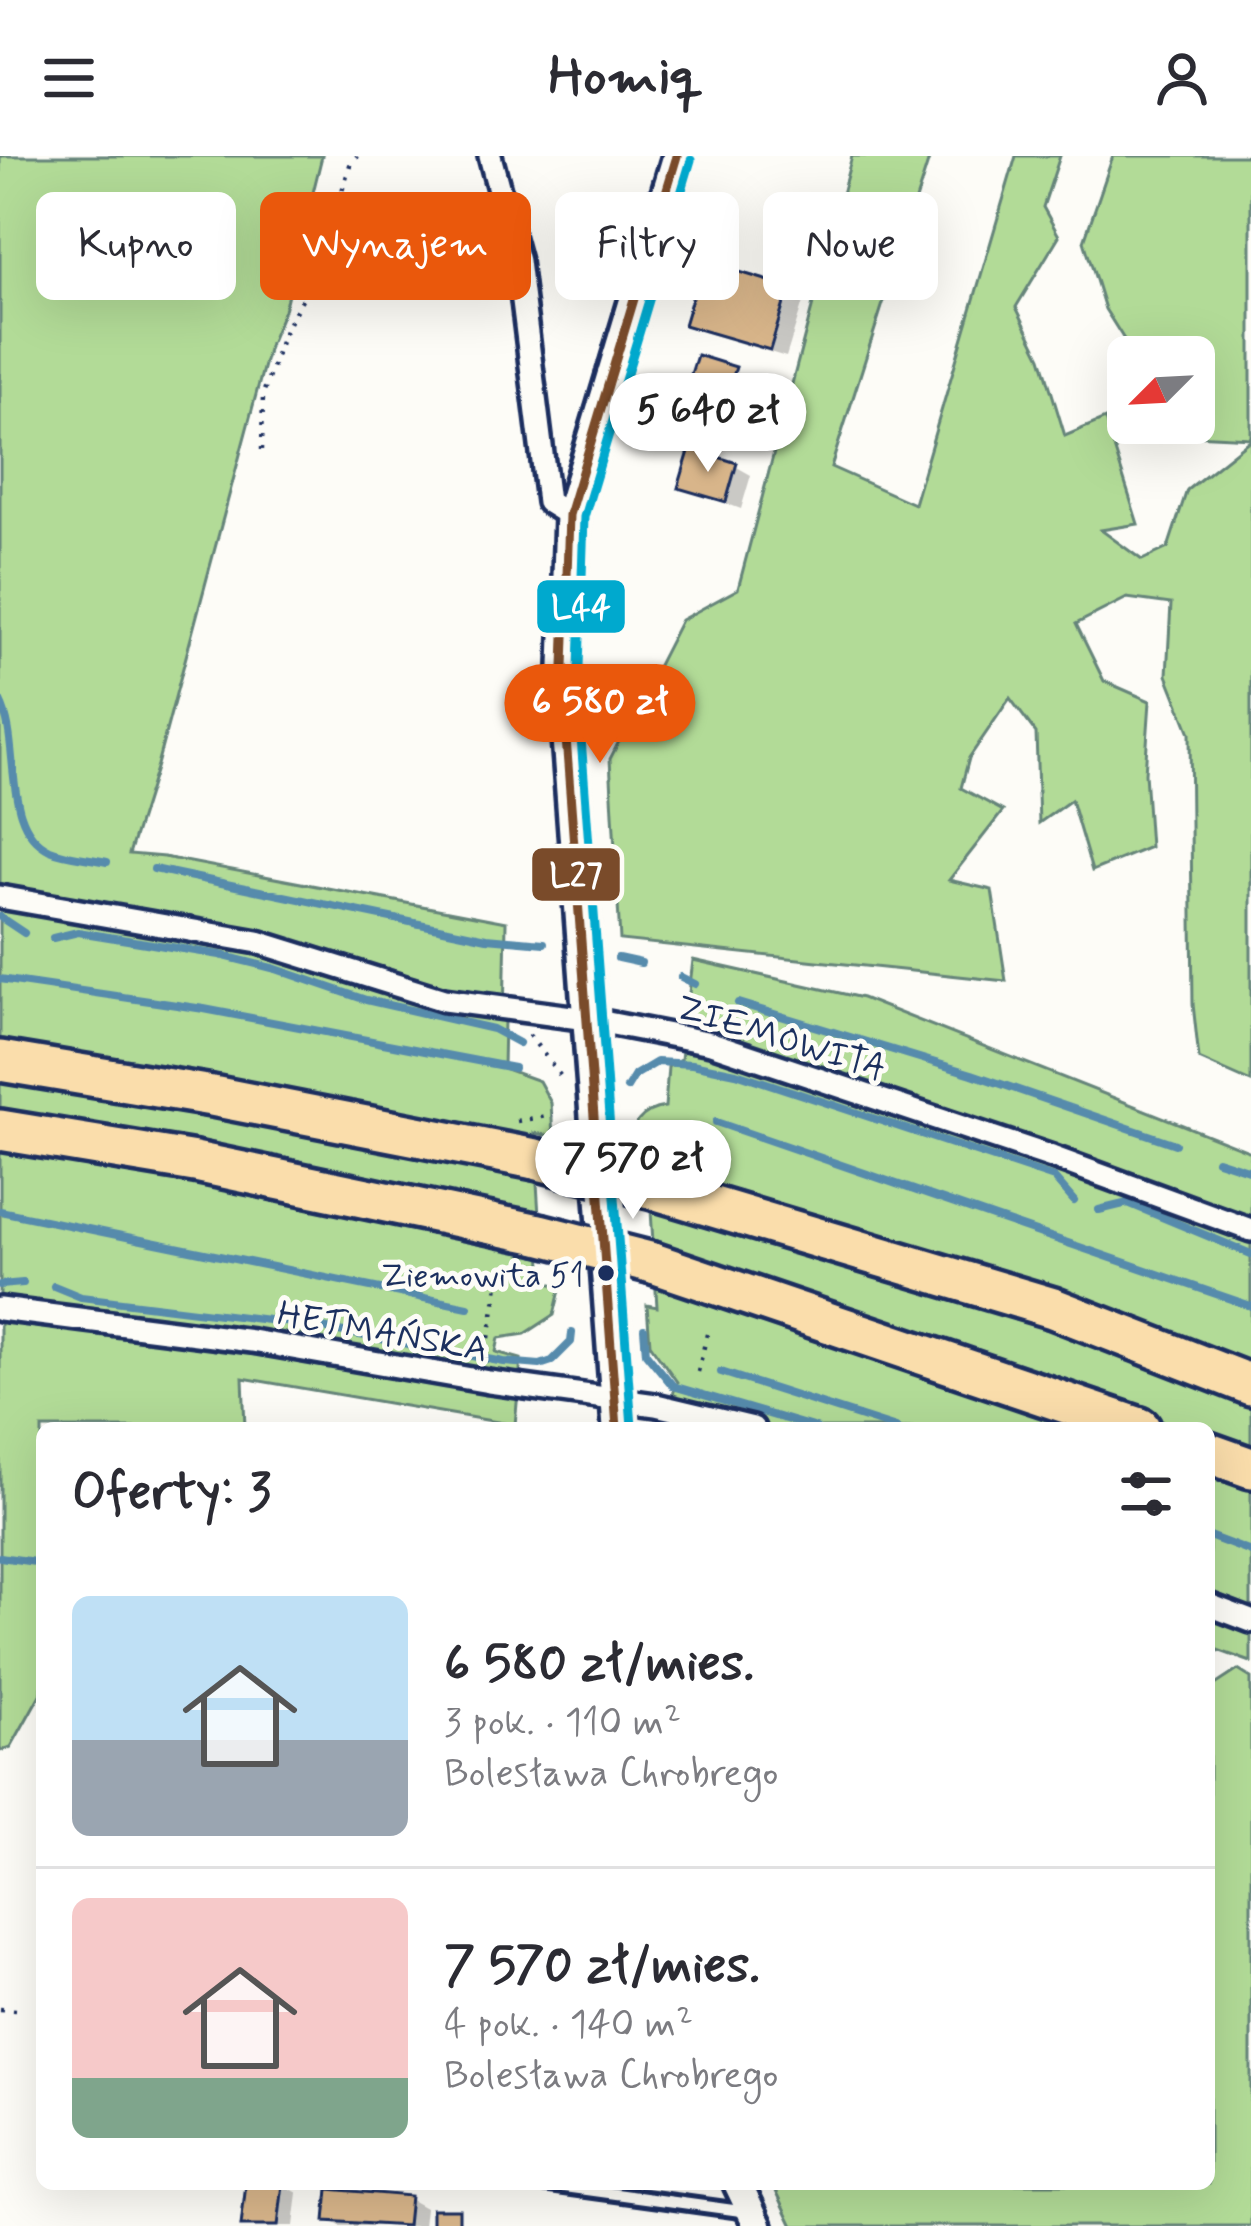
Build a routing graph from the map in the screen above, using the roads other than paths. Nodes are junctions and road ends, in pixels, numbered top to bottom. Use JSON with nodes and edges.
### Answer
{"nodes":[{"id":1,"x":490,"y":156,"type":"edge"},
{"id":2,"x":677,"y":156,"type":"edge"},
{"id":3,"x":569,"y":514,"type":"junction"},
{"id":4,"x":0,"y":898,"type":"edge"},
{"id":5,"x":587,"y":1019,"type":"junction"},
{"id":6,"x":0,"y":1060,"type":"edge"},
{"id":7,"x":0,"y":1130,"type":"edge"},
{"id":8,"x":1251,"y":1230,"type":"edge"},
{"id":9,"x":0,"y":1310,"type":"edge"},
{"id":10,"x":1251,"y":1385,"type":"edge"},
{"id":11,"x":615,"y":1399,"type":"junction"},
{"id":12,"x":617,"y":1422,"type":"edge"},
{"id":13,"x":730,"y":1422,"type":"edge"},
{"id":14,"x":1122,"y":1422,"type":"edge"},
{"id":15,"x":1215,"y":1455,"type":"edge"},
{"id":16,"x":1251,"y":1468,"type":"edge"},
{"id":17,"x":1215,"y":1607,"type":"edge"},
{"id":18,"x":1251,"y":1621,"type":"edge"},
{"id":19,"x":579,"y":2190,"type":"edge"},
{"id":20,"x":741,"y":2190,"type":"edge"},
{"id":21,"x":754,"y":2219,"type":"edge"}],
"edges":[{"from":1,"to":3,"type":"street"},
{"from":2,"to":3,"type":"street"},
{"from":3,"to":5,"type":"street"},
{"from":4,"to":5,"type":"street","name":"ZIEMOWITA"},
{"from":5,"to":8,"type":"street","name":"ZIEMOWITA"},
{"from":5,"to":11,"type":"street"},
{"from":6,"to":10,"type":"highway","bridge":true},
{"from":7,"to":14,"type":"highway","bridge":true},
{"from":9,"to":11,"type":"street","name":"HETMAŃSKA"},
{"from":11,"to":12,"type":"street"},
{"from":11,"to":13,"type":"street","name":"HETMAŃSKA"},
{"from":15,"to":16,"type":"highway"},
{"from":17,"to":18,"type":"street"},
{"from":19,"to":21,"type":"lane"},
{"from":20,"to":21,"type":"street"}]}
